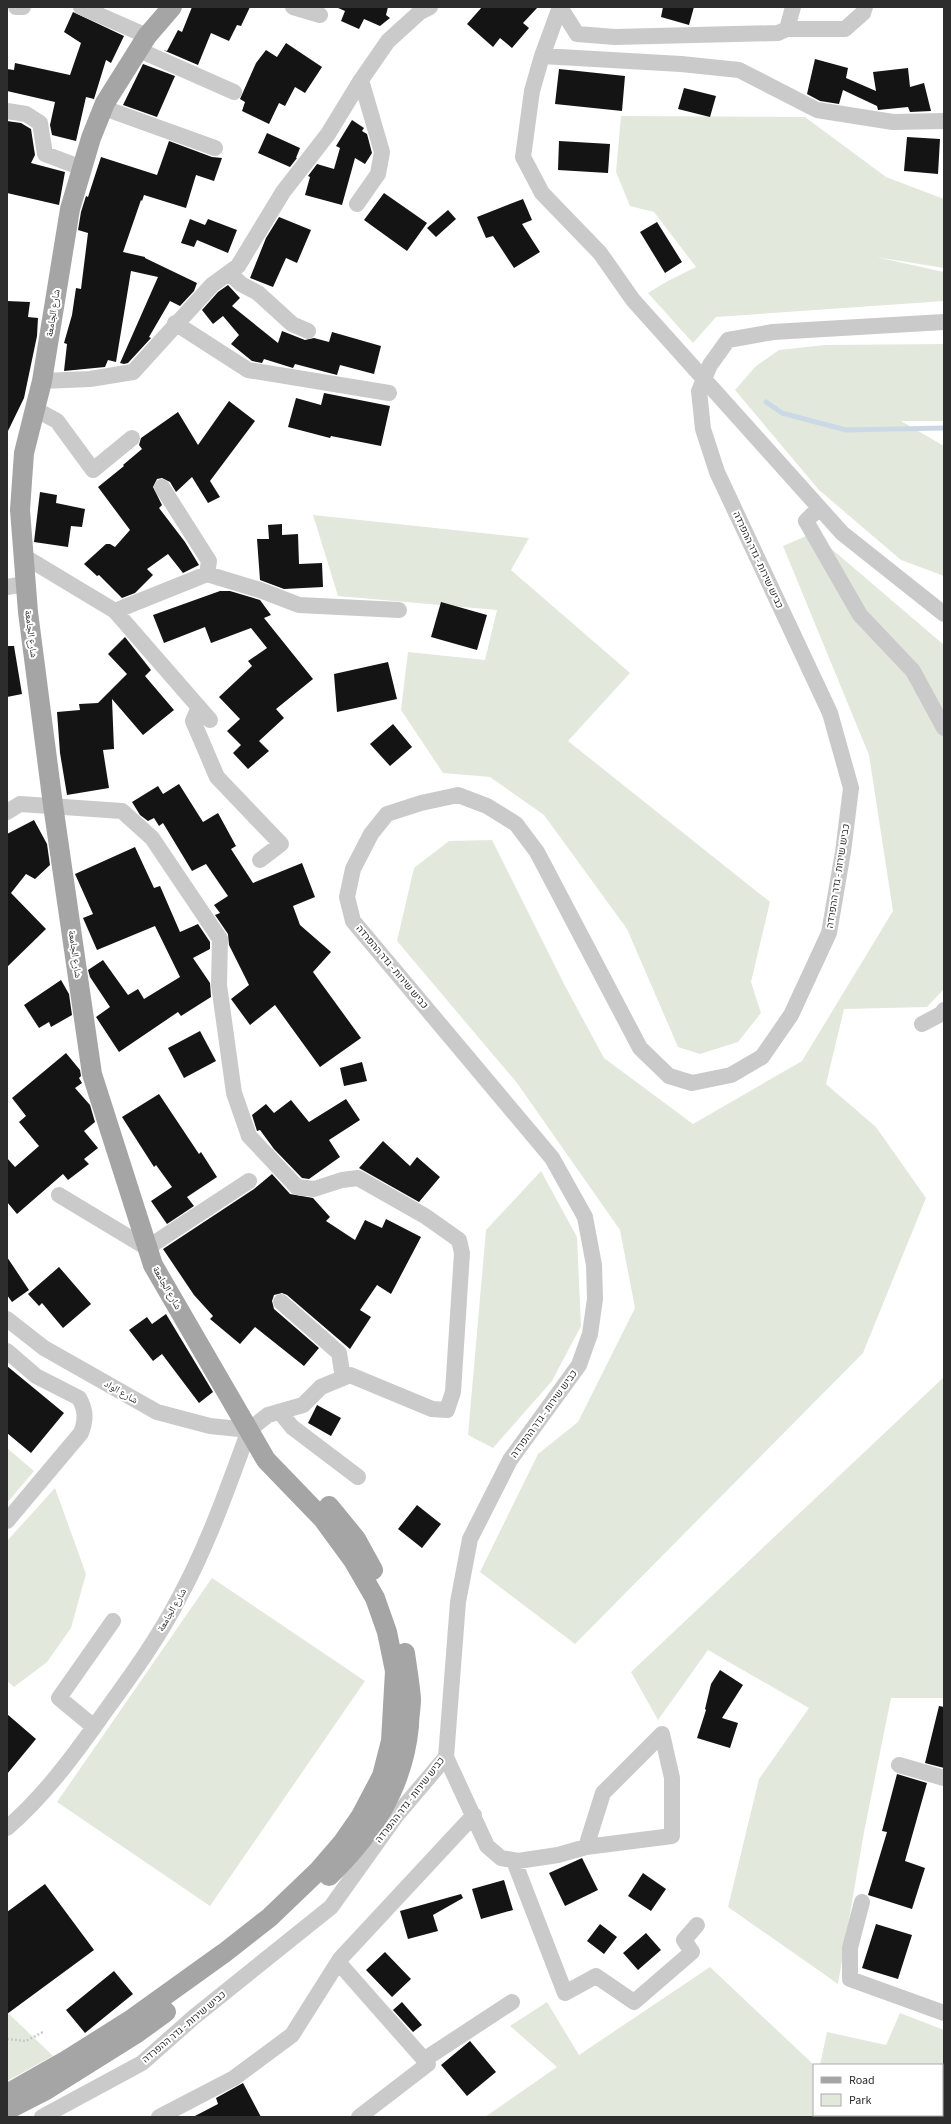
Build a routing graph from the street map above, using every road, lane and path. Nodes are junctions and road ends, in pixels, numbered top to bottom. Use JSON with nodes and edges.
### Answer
{"nodes":[{"id":1,"x":23,"y":7,"type":"edge"},
{"id":2,"x":81,"y":7,"type":"edge"},
{"id":3,"x":172,"y":7,"type":"edge"},
{"id":4,"x":293,"y":7,"type":"edge"},
{"id":5,"x":430,"y":7,"type":"edge"},
{"id":6,"x":560,"y":7,"type":"edge"},
{"id":7,"x":793,"y":7,"type":"edge"},
{"id":8,"x":865,"y":7,"type":"edge"},
{"id":9,"x":16,"y":8,"type":"edge"},
{"id":10,"x":320,"y":15,"type":"dead end"},
{"id":11,"x":786,"y":29,"type":"junction"},
{"id":12,"x":143,"y":43,"type":"junction"},
{"id":13,"x":542,"y":56,"type":"junction"},
{"id":14,"x":361,"y":80,"type":"junction"},
{"id":15,"x":234,"y":92,"type":"dead end"},
{"id":16,"x":104,"y":108,"type":"junction"},
{"id":17,"x":7,"y":111,"type":"edge"},
{"id":18,"x":944,"y":121,"type":"edge"},
{"id":19,"x":215,"y":148,"type":"dead end"},
{"id":20,"x":82,"y":168,"type":"junction"},
{"id":21,"x":357,"y":204,"type":"dead end"},
{"id":22,"x":229,"y":273,"type":"junction"},
{"id":23,"x":944,"y":322,"type":"edge"},
{"id":24,"x":175,"y":324,"type":"junction"},
{"id":25,"x":308,"y":331,"type":"dead end"},
{"id":26,"x":704,"y":380,"type":"junction"},
{"id":27,"x":42,"y":381,"type":"junction"},
{"id":28,"x":389,"y":393,"type":"dead end"},
{"id":29,"x":35,"y":409,"type":"junction"},
{"id":30,"x":132,"y":438,"type":"dead end"},
{"id":31,"x":162,"y":487,"type":"dead end"},
{"id":32,"x":819,"y":508,"type":"junction"},
{"id":33,"x":22,"y":555,"type":"junction"},
{"id":34,"x":207,"y":574,"type":"junction"},
{"id":35,"x":16,"y":585,"type":"edge"},
{"id":36,"x":399,"y":610,"type":"dead end"},
{"id":37,"x":115,"y":611,"type":"junction"},
{"id":38,"x":944,"y":614,"type":"edge"},
{"id":39,"x":199,"y":707,"type":"junction"},
{"id":40,"x":210,"y":720,"type":"dead end"},
{"id":41,"x":944,"y":728,"type":"edge"},
{"id":42,"x":53,"y":805,"type":"junction"},
{"id":43,"x":7,"y":812,"type":"edge"},
{"id":44,"x":260,"y":860,"type":"dead end"},
{"id":45,"x":944,"y":1010,"type":"edge"},
{"id":46,"x":922,"y":1024,"type":"dead end"},
{"id":47,"x":249,"y":1181,"type":"dead end"},
{"id":48,"x":59,"y":1195,"type":"dead end"},
{"id":49,"x":147,"y":1248,"type":"junction"},
{"id":50,"x":281,"y":1302,"type":"dead end"},
{"id":51,"x":7,"y":1319,"type":"edge"},
{"id":52,"x":7,"y":1351,"type":"edge"},
{"id":53,"x":342,"y":1378,"type":"junction"},
{"id":54,"x":280,"y":1412,"type":"junction"},
{"id":55,"x":249,"y":1430,"type":"junction"},
{"id":56,"x":358,"y":1478,"type":"dead end"},
{"id":57,"x":7,"y":1521,"type":"edge"},
{"id":58,"x":113,"y":1621,"type":"dead end"},
{"id":59,"x":94,"y":1727,"type":"junction"},
{"id":60,"x":446,"y":1757,"type":"junction"},
{"id":61,"x":899,"y":1765,"type":"dead end"},
{"id":62,"x":944,"y":1778,"type":"edge"},
{"id":63,"x":474,"y":1815,"type":"junction"},
{"id":64,"x":7,"y":1828,"type":"edge"},
{"id":65,"x":586,"y":1847,"type":"junction"},
{"id":66,"x":514,"y":1860,"type":"junction"},
{"id":67,"x":862,"y":1902,"type":"dead end"},
{"id":68,"x":697,"y":1925,"type":"dead end"},
{"id":69,"x":338,"y":1962,"type":"junction"},
{"id":70,"x":512,"y":2002,"type":"dead end"},
{"id":71,"x":944,"y":2013,"type":"edge"},
{"id":72,"x":43,"y":2032,"type":"dead end"},
{"id":73,"x":7,"y":2039,"type":"edge"},
{"id":74,"x":425,"y":2060,"type":"junction"},
{"id":75,"x":7,"y":2094,"type":"edge"},
{"id":76,"x":7,"y":2110,"type":"edge"},
{"id":77,"x":42,"y":2117,"type":"edge"},
{"id":78,"x":159,"y":2117,"type":"edge"},
{"id":79,"x":359,"y":2117,"type":"edge"}],
"edges":[{"from":1,"to":9,"type":"street"},
{"from":2,"to":12,"type":"street"},
{"from":3,"to":12,"type":"main road","name":"شارع الجامعة"},
{"from":4,"to":10,"type":"street"},
{"from":5,"to":14,"type":"street"},
{"from":6,"to":11,"type":"street"},
{"from":6,"to":13,"type":"street"},
{"from":7,"to":11,"type":"street"},
{"from":8,"to":11,"type":"street"},
{"from":12,"to":15,"type":"street"},
{"from":12,"to":16,"type":"main road","name":"شارع الجامعة"},
{"from":13,"to":18,"type":"street"},
{"from":13,"to":26,"type":"street"},
{"from":14,"to":21,"type":"street"},
{"from":14,"to":22,"type":"street"},
{"from":16,"to":19,"type":"street"},
{"from":16,"to":20,"type":"main road","name":"شارع الجامعة"},
{"from":17,"to":20,"type":"street"},
{"from":20,"to":27,"type":"main road","name":"شارع الجامعة"},
{"from":22,"to":24,"type":"street"},
{"from":22,"to":25,"type":"street"},
{"from":23,"to":26,"type":"street","name":"כביש שירות - גדר ההפרדה"},
{"from":24,"to":27,"type":"street"},
{"from":24,"to":28,"type":"street"},
{"from":26,"to":32,"type":"street"},
{"from":26,"to":60,"type":"street","name":"כביש שירות - גדר ההפרדה"},
{"from":27,"to":29,"type":"main road","name":"شارع الجامعة"},
{"from":29,"to":30,"type":"street"},
{"from":29,"to":33,"type":"main road","name":"شارع الجامعة"},
{"from":31,"to":34,"type":"street"},
{"from":32,"to":38,"type":"street"},
{"from":32,"to":41,"type":"street"},
{"from":33,"to":35,"type":"main road","name":"شارع الجامعة"},
{"from":33,"to":37,"type":"street"},
{"from":34,"to":36,"type":"street"},
{"from":34,"to":37,"type":"street"},
{"from":35,"to":42,"type":"main road","name":"شارع الجامعة"},
{"from":37,"to":39,"type":"street"},
{"from":39,"to":40,"type":"street"},
{"from":39,"to":44,"type":"street"},
{"from":42,"to":43,"type":"street"},
{"from":42,"to":49,"type":"main road","name":"شارع الجامعة"},
{"from":42,"to":53,"type":"street"},
{"from":45,"to":46,"type":"street"},
{"from":47,"to":49,"type":"street"},
{"from":48,"to":49,"type":"street"},
{"from":49,"to":55,"type":"main road","name":"شارع الجامعة"},
{"from":50,"to":53,"type":"street"},
{"from":51,"to":55,"type":"street","name":"شارع الواد"},
{"from":52,"to":57,"type":"street"},
{"from":53,"to":54,"type":"street"},
{"from":54,"to":55,"type":"street"},
{"from":54,"to":56,"type":"street"},
{"from":55,"to":59,"type":"street","name":"شارع الجامعة"},
{"from":55,"to":75,"type":"main road"},
{"from":55,"to":76,"type":"main road"},
{"from":58,"to":59,"type":"street"},
{"from":59,"to":64,"type":"street","name":"شارع الجامعة"},
{"from":60,"to":63,"type":"street"},
{"from":60,"to":77,"type":"street","name":"כביש שירות - גדר ההפרדה"},
{"from":61,"to":62,"type":"street"},
{"from":63,"to":66,"type":"street"},
{"from":63,"to":69,"type":"street"},
{"from":65,"to":65,"type":"street"},
{"from":65,"to":66,"type":"street"},
{"from":66,"to":68,"type":"street"},
{"from":67,"to":71,"type":"street"},
{"from":69,"to":74,"type":"street"},
{"from":69,"to":78,"type":"street"},
{"from":70,"to":74,"type":"street"},
{"from":72,"to":73,"type":"path"},
{"from":74,"to":79,"type":"street"}]}
